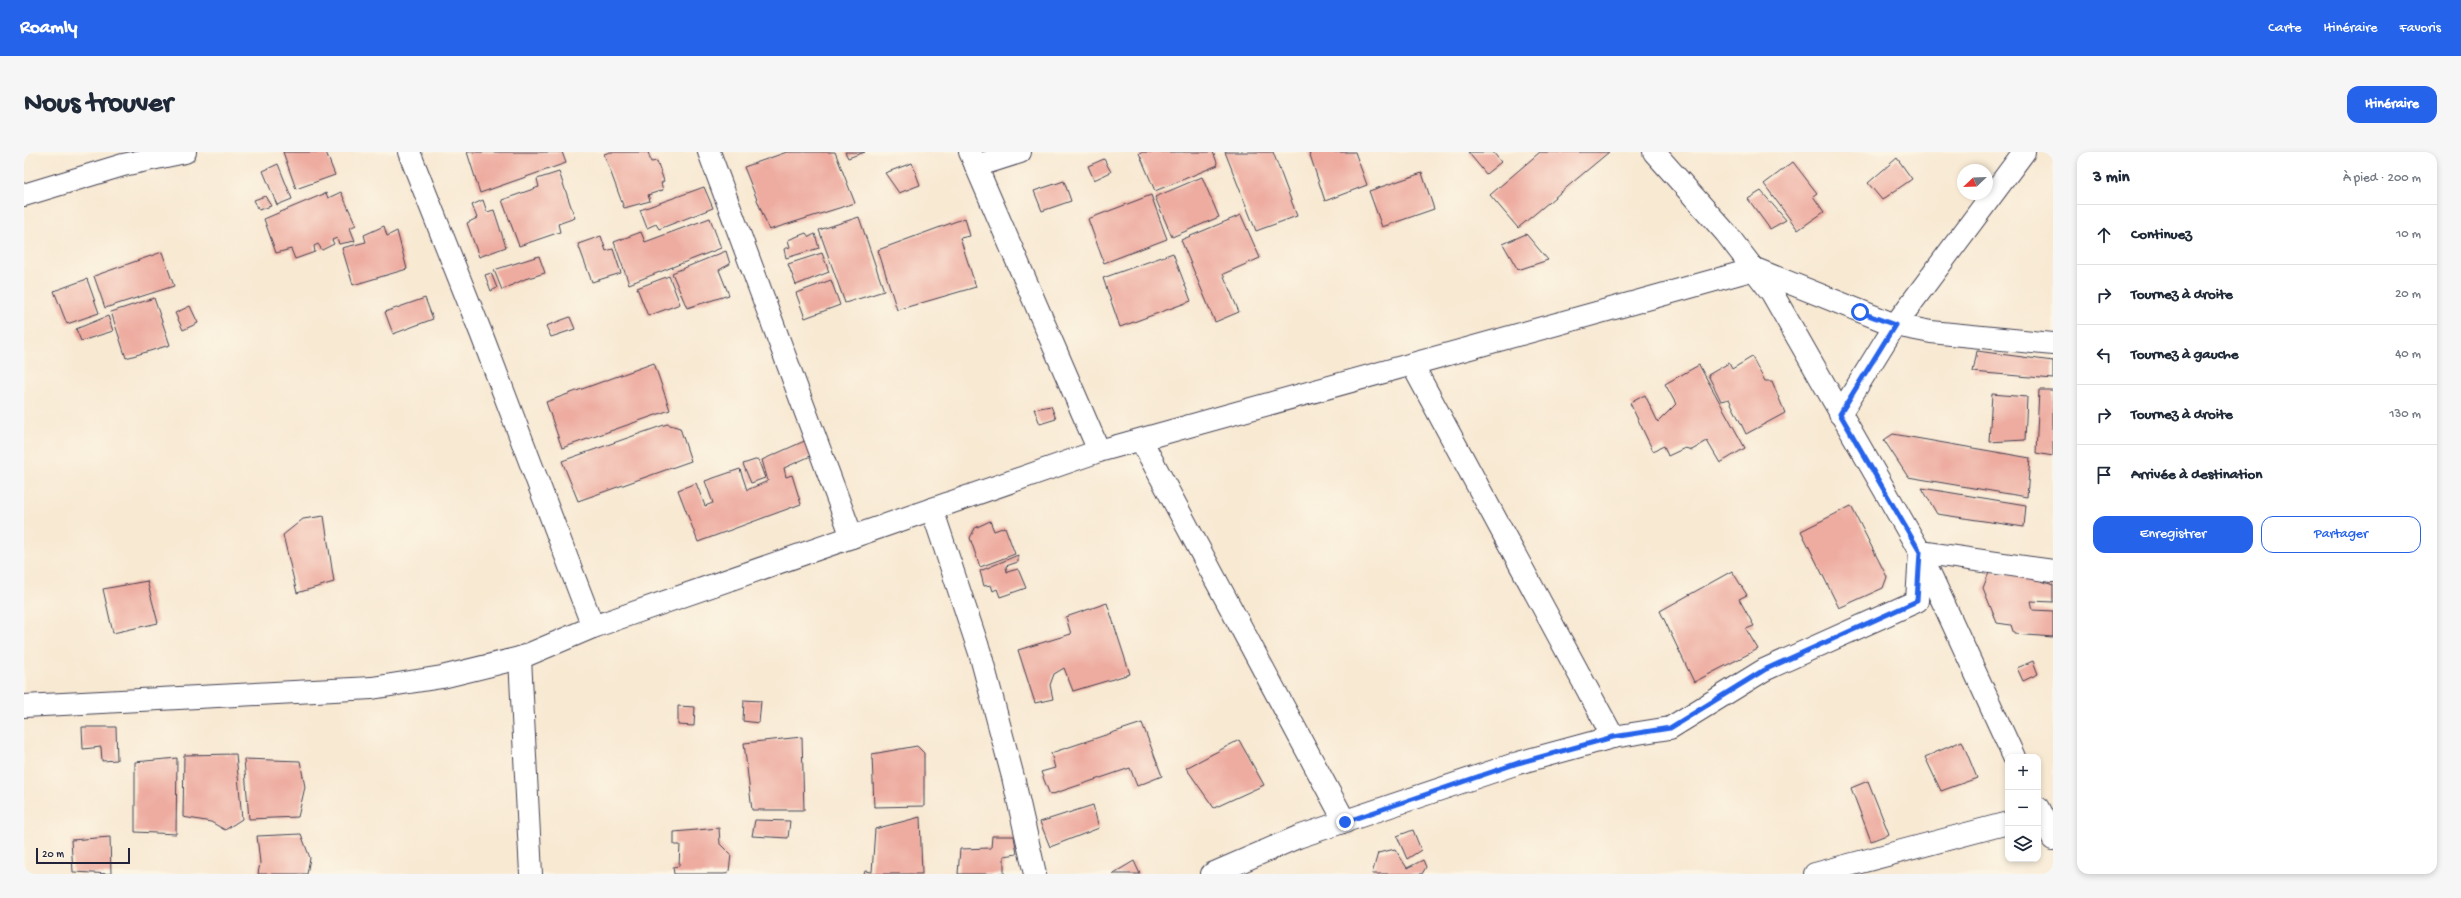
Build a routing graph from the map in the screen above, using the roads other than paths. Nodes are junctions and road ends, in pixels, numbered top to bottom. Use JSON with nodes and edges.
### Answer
{"nodes":[{"id":1,"x":185,"y":152,"type":"edge"},
{"id":2,"x":409,"y":152,"type":"edge"},
{"id":3,"x":709,"y":152,"type":"edge"},
{"id":4,"x":1020,"y":152,"type":"edge"},
{"id":5,"x":1654,"y":152,"type":"edge"},
{"id":6,"x":2024,"y":152,"type":"edge"},
{"id":7,"x":973,"y":159,"type":"edge"},
{"id":8,"x":24,"y":195,"type":"edge"},
{"id":9,"x":1755,"y":269,"type":"junction"},
{"id":10,"x":1895,"y":325,"type":"junction"},
{"id":11,"x":2053,"y":344,"type":"edge"},
{"id":12,"x":1412,"y":364,"type":"junction"},
{"id":13,"x":1840,"y":414,"type":"junction"},
{"id":14,"x":1141,"y":440,"type":"junction"},
{"id":15,"x":1099,"y":451,"type":"junction"},
{"id":16,"x":932,"y":509,"type":"junction"},
{"id":17,"x":852,"y":537,"type":"junction"},
{"id":18,"x":1920,"y":552,"type":"junction"},
{"id":19,"x":2053,"y":571,"type":"edge"},
{"id":20,"x":592,"y":627,"type":"junction"},
{"id":21,"x":520,"y":658,"type":"junction"},
{"id":22,"x":24,"y":706,"type":"edge"},
{"id":23,"x":1613,"y":737,"type":"junction"},
{"id":24,"x":2013,"y":754,"type":"edge"},
{"id":25,"x":2042,"y":814,"type":"edge"},
{"id":26,"x":1345,"y":822,"type":"junction"},
{"id":27,"x":2005,"y":824,"type":"edge"},
{"id":28,"x":2053,"y":840,"type":"edge"},
{"id":29,"x":531,"y":874,"type":"edge"},
{"id":30,"x":1035,"y":874,"type":"edge"},
{"id":31,"x":1212,"y":874,"type":"edge"},
{"id":32,"x":1815,"y":874,"type":"edge"}],
"edges":[{"from":1,"to":8,"type":"street"},
{"from":2,"to":20,"type":"street"},
{"from":3,"to":17,"type":"street"},
{"from":4,"to":7,"type":"street"},
{"from":5,"to":9,"type":"street"},
{"from":6,"to":10,"type":"street"},
{"from":7,"to":15,"type":"street"},
{"from":9,"to":10,"type":"street"},
{"from":9,"to":12,"type":"street"},
{"from":9,"to":13,"type":"street"},
{"from":10,"to":11,"type":"street"},
{"from":10,"to":13,"type":"street"},
{"from":12,"to":14,"type":"street"},
{"from":12,"to":23,"type":"street"},
{"from":13,"to":18,"type":"street"},
{"from":14,"to":15,"type":"street"},
{"from":14,"to":26,"type":"street"},
{"from":15,"to":16,"type":"street"},
{"from":16,"to":17,"type":"street"},
{"from":16,"to":30,"type":"street"},
{"from":17,"to":20,"type":"street"},
{"from":18,"to":19,"type":"street"},
{"from":18,"to":23,"type":"street"},
{"from":18,"to":24,"type":"street"},
{"from":20,"to":21,"type":"street"},
{"from":21,"to":22,"type":"street"},
{"from":21,"to":29,"type":"street"},
{"from":23,"to":26,"type":"street"},
{"from":25,"to":28,"type":"street"},
{"from":26,"to":31,"type":"street"},
{"from":27,"to":32,"type":"street"}]}
